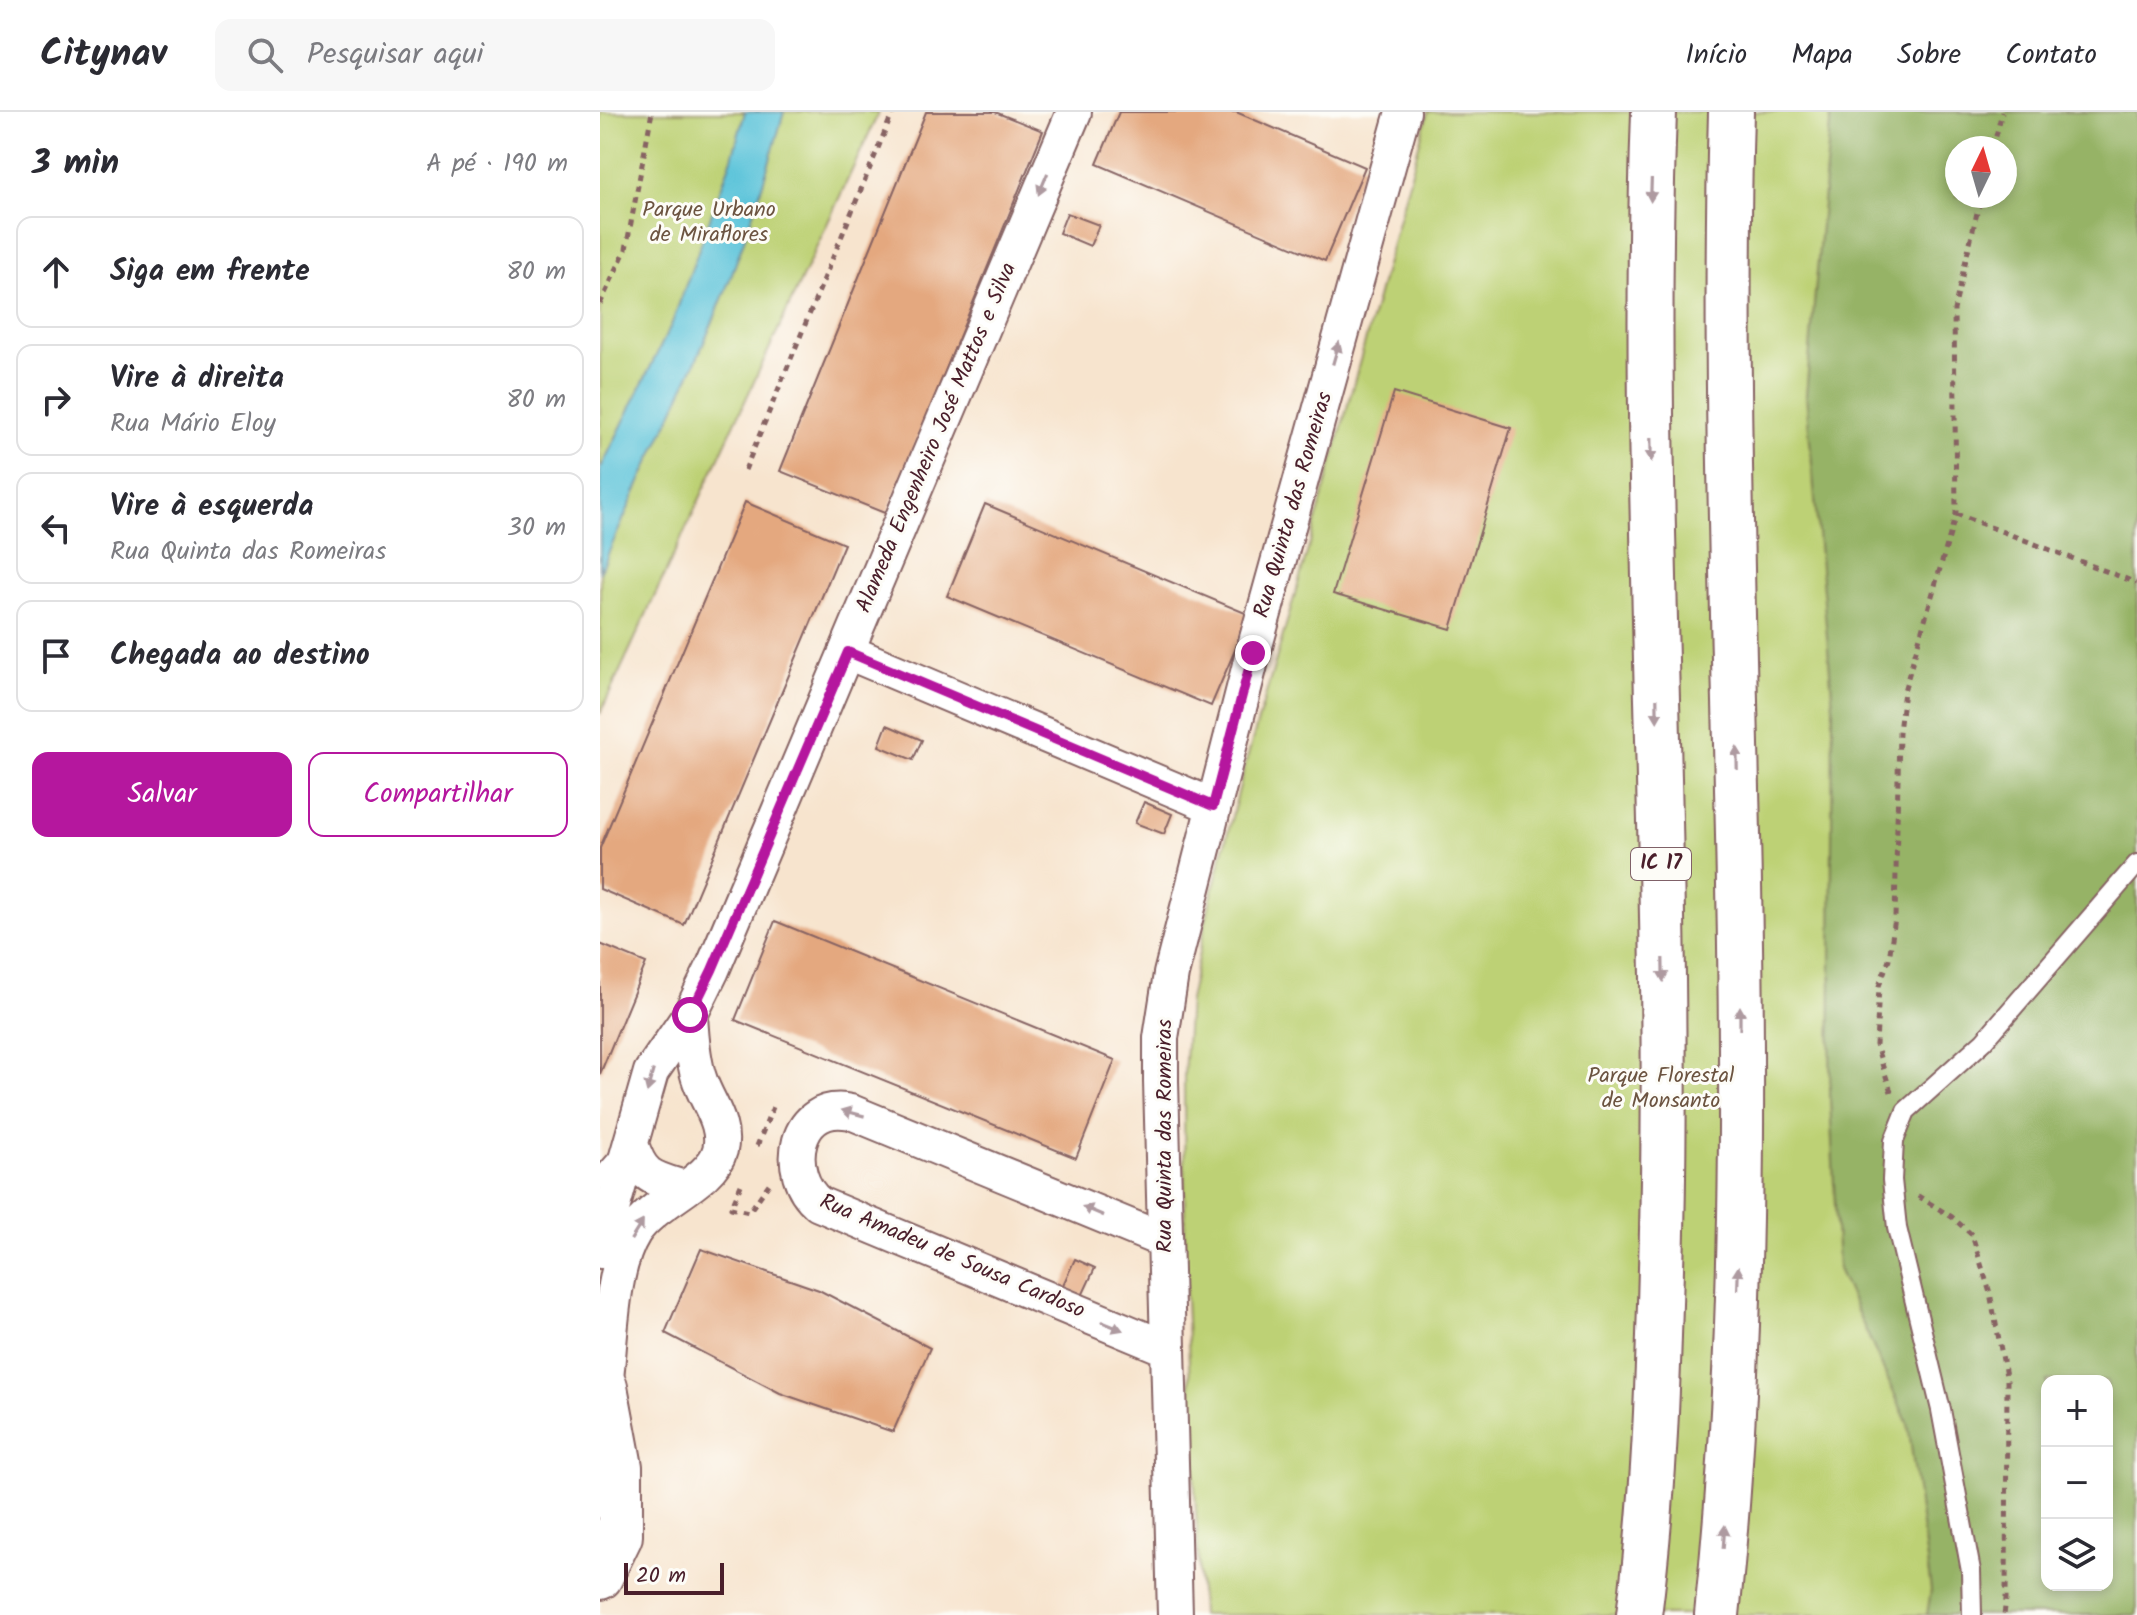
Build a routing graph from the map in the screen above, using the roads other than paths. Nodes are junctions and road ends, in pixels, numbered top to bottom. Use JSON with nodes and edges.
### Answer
{"nodes":[{"id":1,"x":1074,"y":112,"type":"edge"},
{"id":2,"x":1403,"y":112,"type":"edge"},
{"id":3,"x":1654,"y":112,"type":"edge"},
{"id":4,"x":1731,"y":112,"type":"edge"},
{"id":5,"x":848,"y":652,"type":"junction"},
{"id":6,"x":1213,"y":806,"type":"junction"},
{"id":7,"x":2137,"y":864,"type":"edge"},
{"id":8,"x":690,"y":1015,"type":"junction"},
{"id":9,"x":631,"y":1144,"type":"junction"},
{"id":10,"x":600,"y":1179,"type":"edge"},
{"id":11,"x":684,"y":1188,"type":"junction"},
{"id":12,"x":1165,"y":1241,"type":"junction"},
{"id":13,"x":600,"y":1251,"type":"edge"},
{"id":14,"x":1168,"y":1349,"type":"junction"},
{"id":15,"x":602,"y":1383,"type":"edge"},
{"id":16,"x":600,"y":1577,"type":"edge"},
{"id":17,"x":1175,"y":1615,"type":"edge"},
{"id":18,"x":1639,"y":1615,"type":"edge"},
{"id":19,"x":1717,"y":1615,"type":"edge"},
{"id":20,"x":1972,"y":1615,"type":"edge"}],
"edges":[{"from":1,"to":5,"type":"street","name":"Alameda Engenheiro José Mattos e Silva","one_way":true},
{"from":6,"to":2,"type":"street","name":"Rua Quinta das Romeiras","one_way":true},
{"from":3,"to":18,"type":"main road","number":"IC 17","one_way":true},
{"from":19,"to":4,"type":"main road","one_way":true},
{"from":5,"to":6,"type":"street"},
{"from":5,"to":8,"type":"street","name":"Alameda Engenheiro José Mattos e Silva"},
{"from":6,"to":12,"type":"street","name":"Rua Quinta das Romeiras"},
{"from":7,"to":20,"type":"lane"},
{"from":8,"to":9,"type":"street","name":"Alameda Engenheiro José Mattos e Silva","one_way":true},
{"from":8,"to":11,"type":"street"},
{"from":9,"to":10,"type":"lane"},
{"from":9,"to":11,"type":"street"},
{"from":9,"to":13,"type":"street","name":"Alameda Engenheiro José Mattos e Silva"},
{"from":15,"to":11,"type":"street","one_way":true},
{"from":12,"to":14,"type":"street","name":"Rua Quinta das Romeiras"},
{"from":12,"to":14,"type":"street","name":"Rua Amadeu de Sousa Cardoso","one_way":true},
{"from":14,"to":17,"type":"street","name":"Rua Quinta das Romeiras"},
{"from":15,"to":16,"type":"main road"}]}
